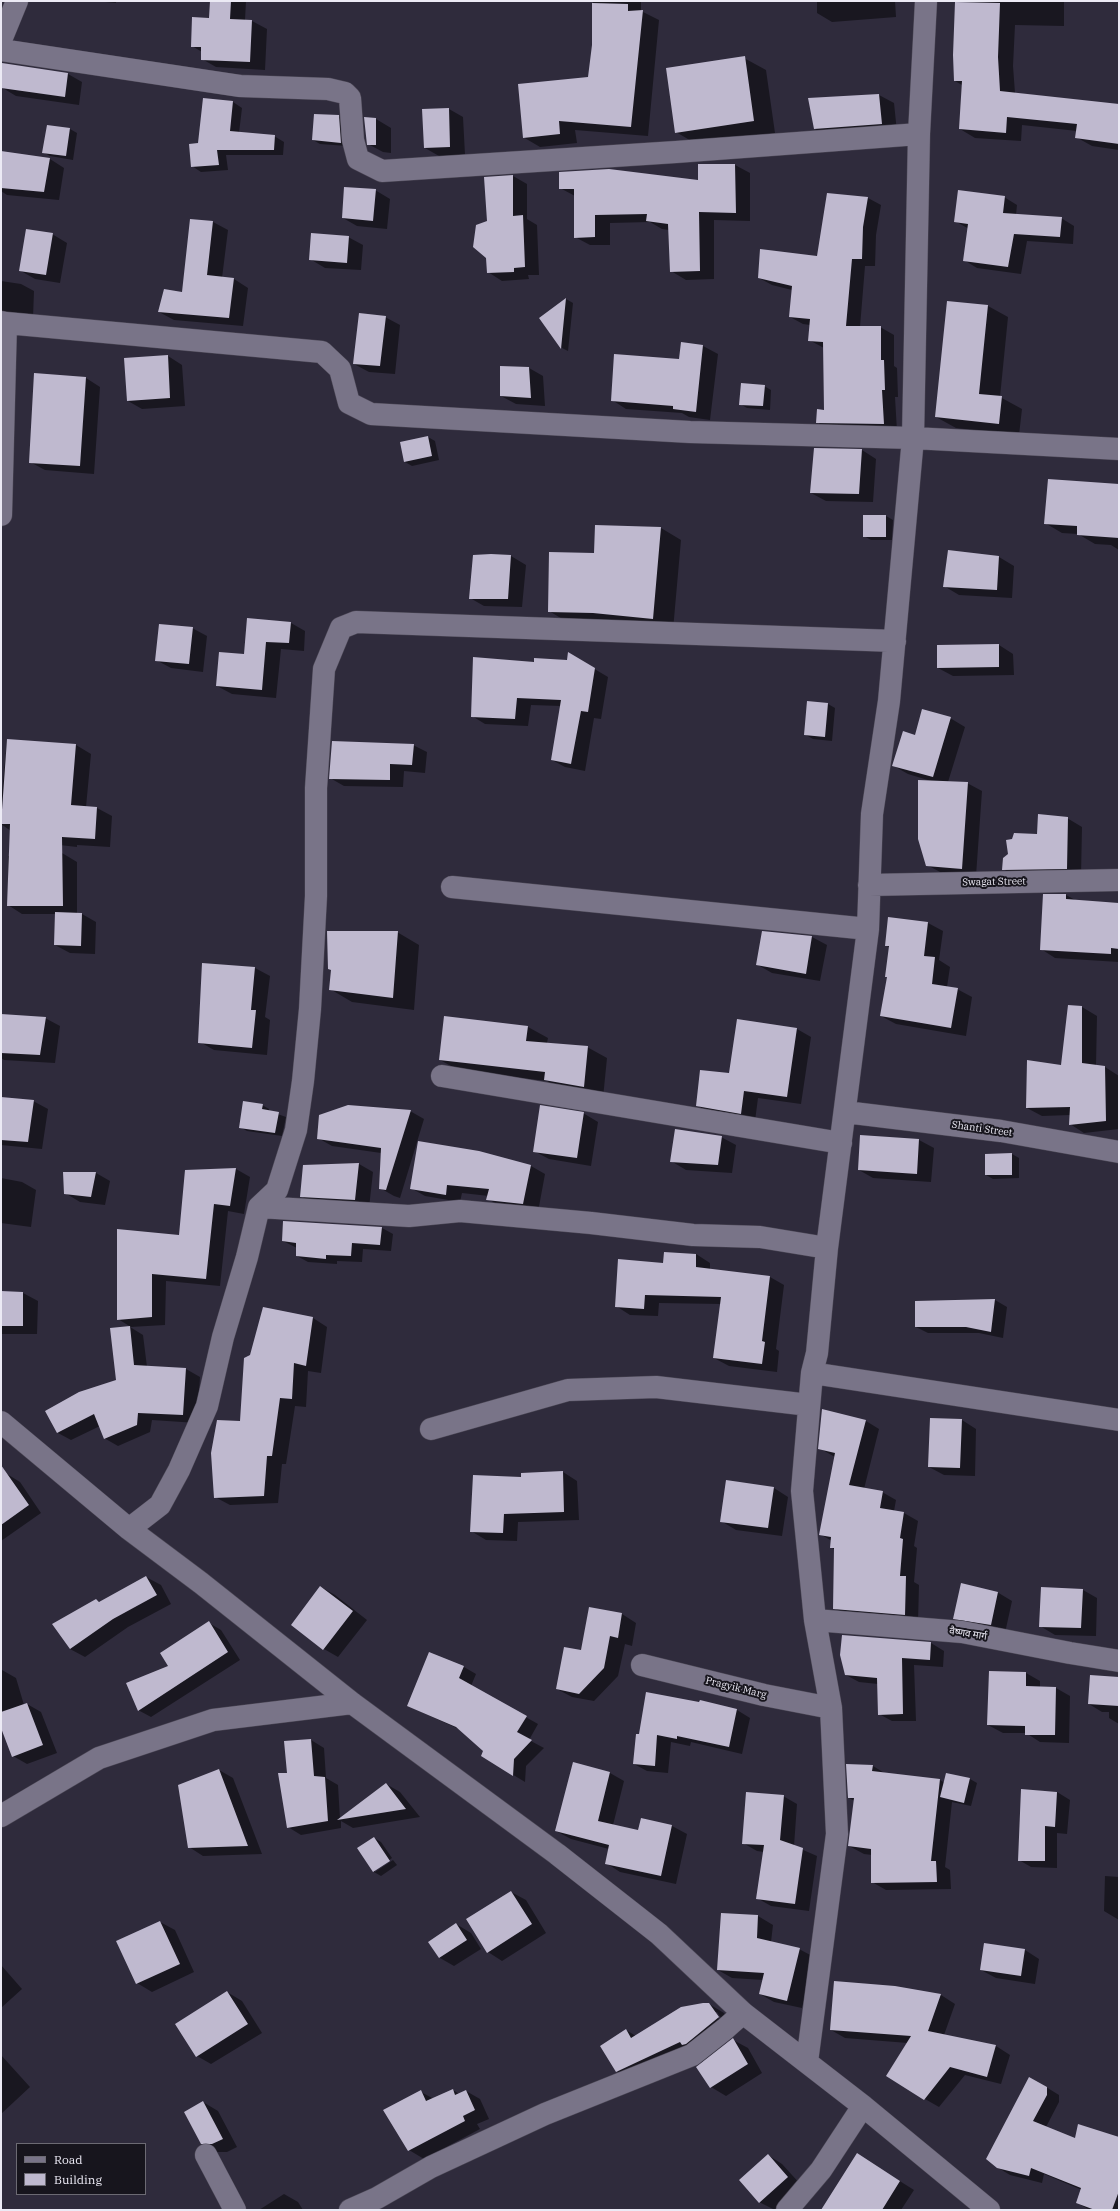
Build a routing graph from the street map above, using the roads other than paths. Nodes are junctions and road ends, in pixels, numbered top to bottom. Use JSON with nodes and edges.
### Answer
{"nodes":[{"id":1,"x":17,"y":1,"type":"edge"},
{"id":2,"x":926,"y":1,"type":"edge"},
{"id":3,"x":1,"y":40,"type":"edge"},
{"id":4,"x":1,"y":50,"type":"edge"},
{"id":5,"x":919,"y":134,"type":"junction"},
{"id":6,"x":4,"y":322,"type":"edge"},
{"id":7,"x":913,"y":438,"type":"junction"},
{"id":8,"x":1119,"y":450,"type":"edge"},
{"id":9,"x":1,"y":515,"type":"edge"},
{"id":10,"x":895,"y":641,"type":"junction"},
{"id":11,"x":1119,"y":880,"type":"edge"},
{"id":12,"x":868,"y":885,"type":"junction"},
{"id":13,"x":452,"y":887,"type":"dead end"},
{"id":14,"x":868,"y":929,"type":"junction"},
{"id":15,"x":442,"y":1076,"type":"dead end"},
{"id":16,"x":845,"y":1112,"type":"junction"},
{"id":17,"x":841,"y":1143,"type":"junction"},
{"id":18,"x":1119,"y":1152,"type":"edge"},
{"id":19,"x":259,"y":1207,"type":"junction"},
{"id":20,"x":827,"y":1248,"type":"junction"},
{"id":21,"x":812,"y":1373,"type":"junction"},
{"id":22,"x":809,"y":1405,"type":"junction"},
{"id":23,"x":1119,"y":1420,"type":"edge"},
{"id":24,"x":1,"y":1422,"type":"edge"},
{"id":25,"x":431,"y":1429,"type":"dead end"},
{"id":26,"x":129,"y":1529,"type":"junction"},
{"id":27,"x":815,"y":1620,"type":"junction"},
{"id":28,"x":1119,"y":1661,"type":"edge"},
{"id":29,"x":642,"y":1665,"type":"dead end"},
{"id":30,"x":352,"y":1702,"type":"junction"},
{"id":31,"x":831,"y":1708,"type":"junction"},
{"id":32,"x":1,"y":1816,"type":"edge"},
{"id":33,"x":743,"y":2013,"type":"junction"},
{"id":34,"x":807,"y":2062,"type":"junction"},
{"id":35,"x":863,"y":2106,"type":"junction"},
{"id":36,"x":206,"y":2156,"type":"dead end"},
{"id":37,"x":235,"y":2210,"type":"edge"},
{"id":38,"x":350,"y":2210,"type":"edge"},
{"id":39,"x":787,"y":2210,"type":"edge"},
{"id":40,"x":989,"y":2210,"type":"edge"}],
"edges":[{"from":1,"to":3,"type":"street"},
{"from":2,"to":5,"type":"street"},
{"from":4,"to":5,"type":"street"},
{"from":5,"to":7,"type":"street"},
{"from":6,"to":7,"type":"street"},
{"from":6,"to":9,"type":"street"},
{"from":7,"to":8,"type":"street"},
{"from":7,"to":10,"type":"street"},
{"from":10,"to":12,"type":"street"},
{"from":10,"to":19,"type":"street"},
{"from":11,"to":12,"type":"street","name":"Swagat Street"},
{"from":12,"to":14,"type":"street"},
{"from":13,"to":14,"type":"street"},
{"from":14,"to":16,"type":"street"},
{"from":15,"to":17,"type":"street"},
{"from":16,"to":17,"type":"street"},
{"from":16,"to":18,"type":"street","name":"Shanti Street"},
{"from":17,"to":20,"type":"street"},
{"from":19,"to":20,"type":"street"},
{"from":19,"to":26,"type":"street"},
{"from":20,"to":21,"type":"street"},
{"from":21,"to":22,"type":"street"},
{"from":21,"to":23,"type":"street"},
{"from":22,"to":25,"type":"street"},
{"from":22,"to":27,"type":"street"},
{"from":24,"to":26,"type":"street"},
{"from":26,"to":30,"type":"street"},
{"from":27,"to":28,"type":"street","name":"वैष्णव मार्ग"},
{"from":27,"to":31,"type":"street"},
{"from":29,"to":31,"type":"street","name":"Pragyik Marg"},
{"from":30,"to":32,"type":"street"},
{"from":30,"to":33,"type":"street"},
{"from":31,"to":34,"type":"street"},
{"from":33,"to":34,"type":"street"},
{"from":33,"to":38,"type":"street"},
{"from":34,"to":35,"type":"street"},
{"from":35,"to":39,"type":"street"},
{"from":35,"to":40,"type":"street"},
{"from":36,"to":37,"type":"street"}]}
